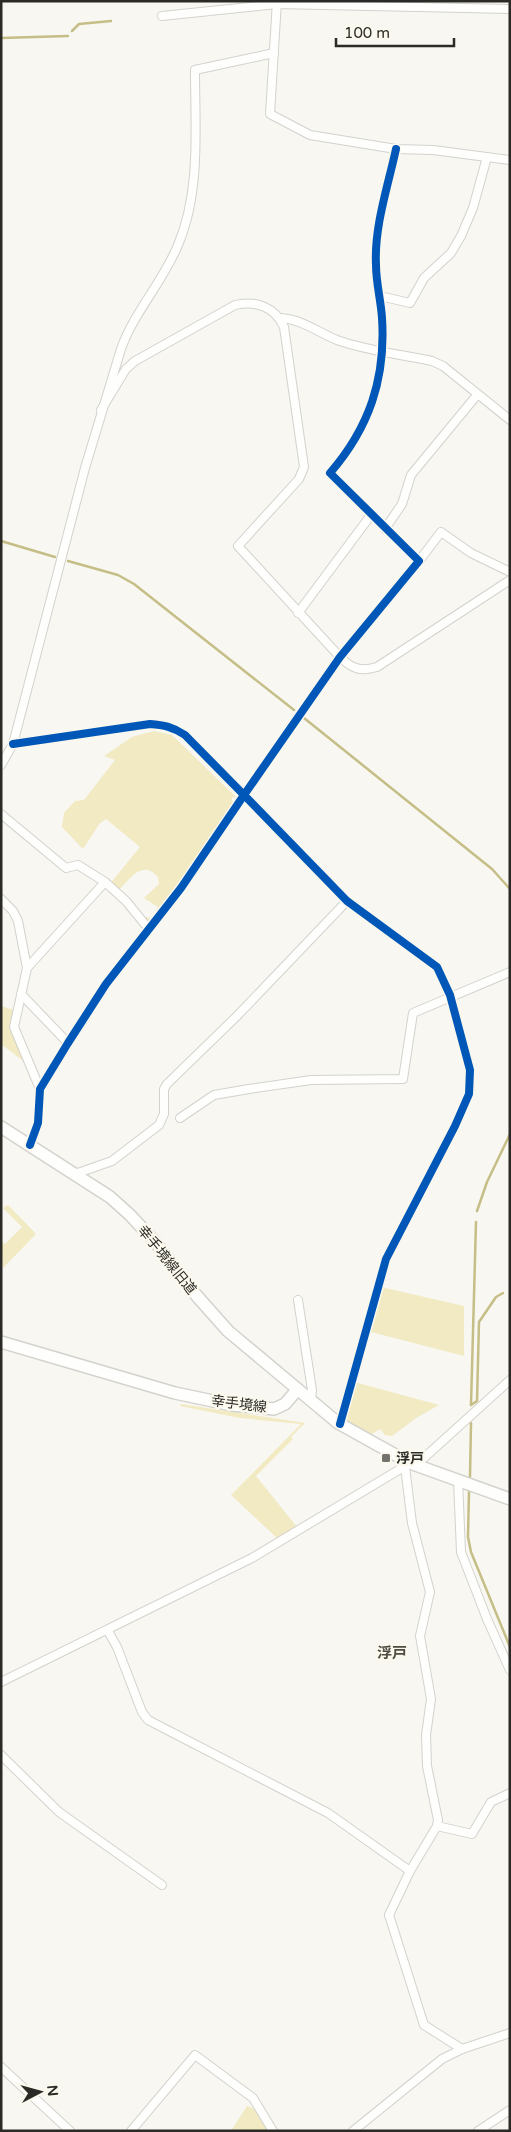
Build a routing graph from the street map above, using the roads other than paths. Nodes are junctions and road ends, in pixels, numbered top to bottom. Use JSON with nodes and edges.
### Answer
{"nodes":[{"id":1,"x":277,"y":2,"type":"edge"},
{"id":2,"x":510,"y":9,"type":"edge"},
{"id":3,"x":162,"y":16,"type":"dead end"},
{"id":4,"x":274,"y":54,"type":"junction"},
{"id":5,"x":396,"y":149,"type":"junction"},
{"id":6,"x":487,"y":157,"type":"junction"},
{"id":7,"x":510,"y":160,"type":"edge"},
{"id":8,"x":380,"y":296,"type":"junction"},
{"id":9,"x":280,"y":318,"type":"junction"},
{"id":10,"x":382,"y":350,"type":"junction"},
{"id":11,"x":477,"y":395,"type":"junction"},
{"id":12,"x":101,"y":410,"type":"junction"},
{"id":13,"x":510,"y":420,"type":"edge"},
{"id":14,"x":371,"y":515,"type":"junction"},
{"id":15,"x":385,"y":529,"type":"junction"},
{"id":16,"x":419,"y":560,"type":"junction"},
{"id":17,"x":510,"y":572,"type":"edge"},
{"id":18,"x":510,"y":580,"type":"edge"},
{"id":19,"x":298,"y":612,"type":"junction"},
{"id":20,"x":340,"y":657,"type":"junction"},
{"id":21,"x":13,"y":744,"type":"junction"},
{"id":22,"x":1,"y":765,"type":"edge"},
{"id":23,"x":244,"y":795,"type":"junction"},
{"id":24,"x":1,"y":814,"type":"edge"},
{"id":25,"x":104,"y":882,"type":"junction"},
{"id":26,"x":1,"y":899,"type":"edge"},
{"id":27,"x":347,"y":901,"type":"junction"},
{"id":28,"x":148,"y":928,"type":"junction"},
{"id":29,"x":27,"y":968,"type":"junction"},
{"id":30,"x":510,"y":972,"type":"edge"},
{"id":31,"x":21,"y":994,"type":"junction"},
{"id":32,"x":450,"y":995,"type":"junction"},
{"id":33,"x":68,"y":1042,"type":"junction"},
{"id":34,"x":40,"y":1089,"type":"junction"},
{"id":35,"x":180,"y":1118,"type":"dead end"},
{"id":36,"x":2,"y":1128,"type":"edge"},
{"id":37,"x":30,"y":1145,"type":"junction"},
{"id":38,"x":75,"y":1174,"type":"junction"},
{"id":39,"x":298,"y":1300,"type":"dead end"},
{"id":40,"x":1,"y":1342,"type":"edge"},
{"id":41,"x":510,"y":1380,"type":"edge"},
{"id":42,"x":297,"y":1390,"type":"junction"},
{"id":43,"x":311,"y":1402,"type":"junction"},
{"id":44,"x":340,"y":1424,"type":"junction"},
{"id":45,"x":410,"y":1465,"type":"junction"},
{"id":46,"x":458,"y":1480,"type":"junction"},
{"id":47,"x":510,"y":1499,"type":"edge"},
{"id":48,"x":108,"y":1631,"type":"junction"},
{"id":49,"x":510,"y":1670,"type":"edge"},
{"id":50,"x":1,"y":1682,"type":"edge"},
{"id":51,"x":1,"y":1756,"type":"edge"},
{"id":52,"x":510,"y":1794,"type":"edge"},
{"id":53,"x":438,"y":1826,"type":"junction"},
{"id":54,"x":410,"y":1871,"type":"junction"},
{"id":55,"x":162,"y":1885,"type":"dead end"},
{"id":56,"x":510,"y":2033,"type":"edge"},
{"id":57,"x":462,"y":2048,"type":"junction"},
{"id":58,"x":1,"y":2067,"type":"edge"},
{"id":59,"x":510,"y":2110,"type":"edge"},
{"id":60,"x":70,"y":2131,"type":"edge"},
{"id":61,"x":131,"y":2131,"type":"edge"},
{"id":62,"x":273,"y":2131,"type":"edge"},
{"id":63,"x":353,"y":2131,"type":"edge"},
{"id":64,"x":478,"y":2131,"type":"edge"}],
"edges":[{"from":1,"to":2,"type":"street"},
{"from":1,"to":3,"type":"street"},
{"from":1,"to":4,"type":"street"},
{"from":4,"to":5,"type":"street"},
{"from":4,"to":12,"type":"street"},
{"from":5,"to":6,"type":"street"},
{"from":5,"to":8,"type":"street"},
{"from":6,"to":7,"type":"street"},
{"from":6,"to":8,"type":"street"},
{"from":8,"to":10,"type":"street"},
{"from":9,"to":10,"type":"street"},
{"from":9,"to":12,"type":"street"},
{"from":9,"to":19,"type":"street"},
{"from":10,"to":11,"type":"street"},
{"from":10,"to":14,"type":"street"},
{"from":11,"to":13,"type":"street"},
{"from":11,"to":15,"type":"street"},
{"from":12,"to":21,"type":"street"},
{"from":14,"to":15,"type":"street"},
{"from":14,"to":19,"type":"street"},
{"from":15,"to":16,"type":"street"},
{"from":16,"to":17,"type":"street"},
{"from":16,"to":20,"type":"street"},
{"from":18,"to":20,"type":"street"},
{"from":19,"to":20,"type":"street"},
{"from":20,"to":23,"type":"street"},
{"from":21,"to":22,"type":"street"},
{"from":21,"to":23,"type":"street"},
{"from":23,"to":27,"type":"street"},
{"from":23,"to":28,"type":"street"},
{"from":24,"to":25,"type":"street"},
{"from":25,"to":28,"type":"street"},
{"from":25,"to":29,"type":"street"},
{"from":26,"to":29,"type":"street"},
{"from":27,"to":32,"type":"street"},
{"from":27,"to":38,"type":"street"},
{"from":28,"to":33,"type":"street"},
{"from":29,"to":31,"type":"street"},
{"from":30,"to":32,"type":"street"},
{"from":31,"to":33,"type":"street"},
{"from":31,"to":34,"type":"street"},
{"from":32,"to":35,"type":"street"},
{"from":32,"to":44,"type":"street"},
{"from":33,"to":34,"type":"street"},
{"from":34,"to":37,"type":"street"},
{"from":36,"to":37,"type":"main road","name":"幸手境線旧道"},
{"from":37,"to":38,"type":"main road","name":"幸手境線旧道"},
{"from":38,"to":42,"type":"main road","name":"幸手境線旧道"},
{"from":39,"to":43,"type":"street"},
{"from":40,"to":42,"type":"main road","name":"幸手境線"},
{"from":41,"to":45,"type":"street"},
{"from":42,"to":43,"type":"main road"},
{"from":43,"to":44,"type":"main road"},
{"from":44,"to":45,"type":"main road"},
{"from":45,"to":46,"type":"main road"},
{"from":45,"to":48,"type":"street"},
{"from":45,"to":53,"type":"street"},
{"from":46,"to":47,"type":"main road"},
{"from":46,"to":49,"type":"street"},
{"from":48,"to":50,"type":"street"},
{"from":48,"to":54,"type":"street"},
{"from":51,"to":55,"type":"street"},
{"from":52,"to":53,"type":"street"},
{"from":53,"to":54,"type":"street"},
{"from":54,"to":57,"type":"street"},
{"from":56,"to":57,"type":"street"},
{"from":57,"to":63,"type":"street"},
{"from":58,"to":60,"type":"street"},
{"from":59,"to":64,"type":"street"},
{"from":61,"to":62,"type":"street"}]}
